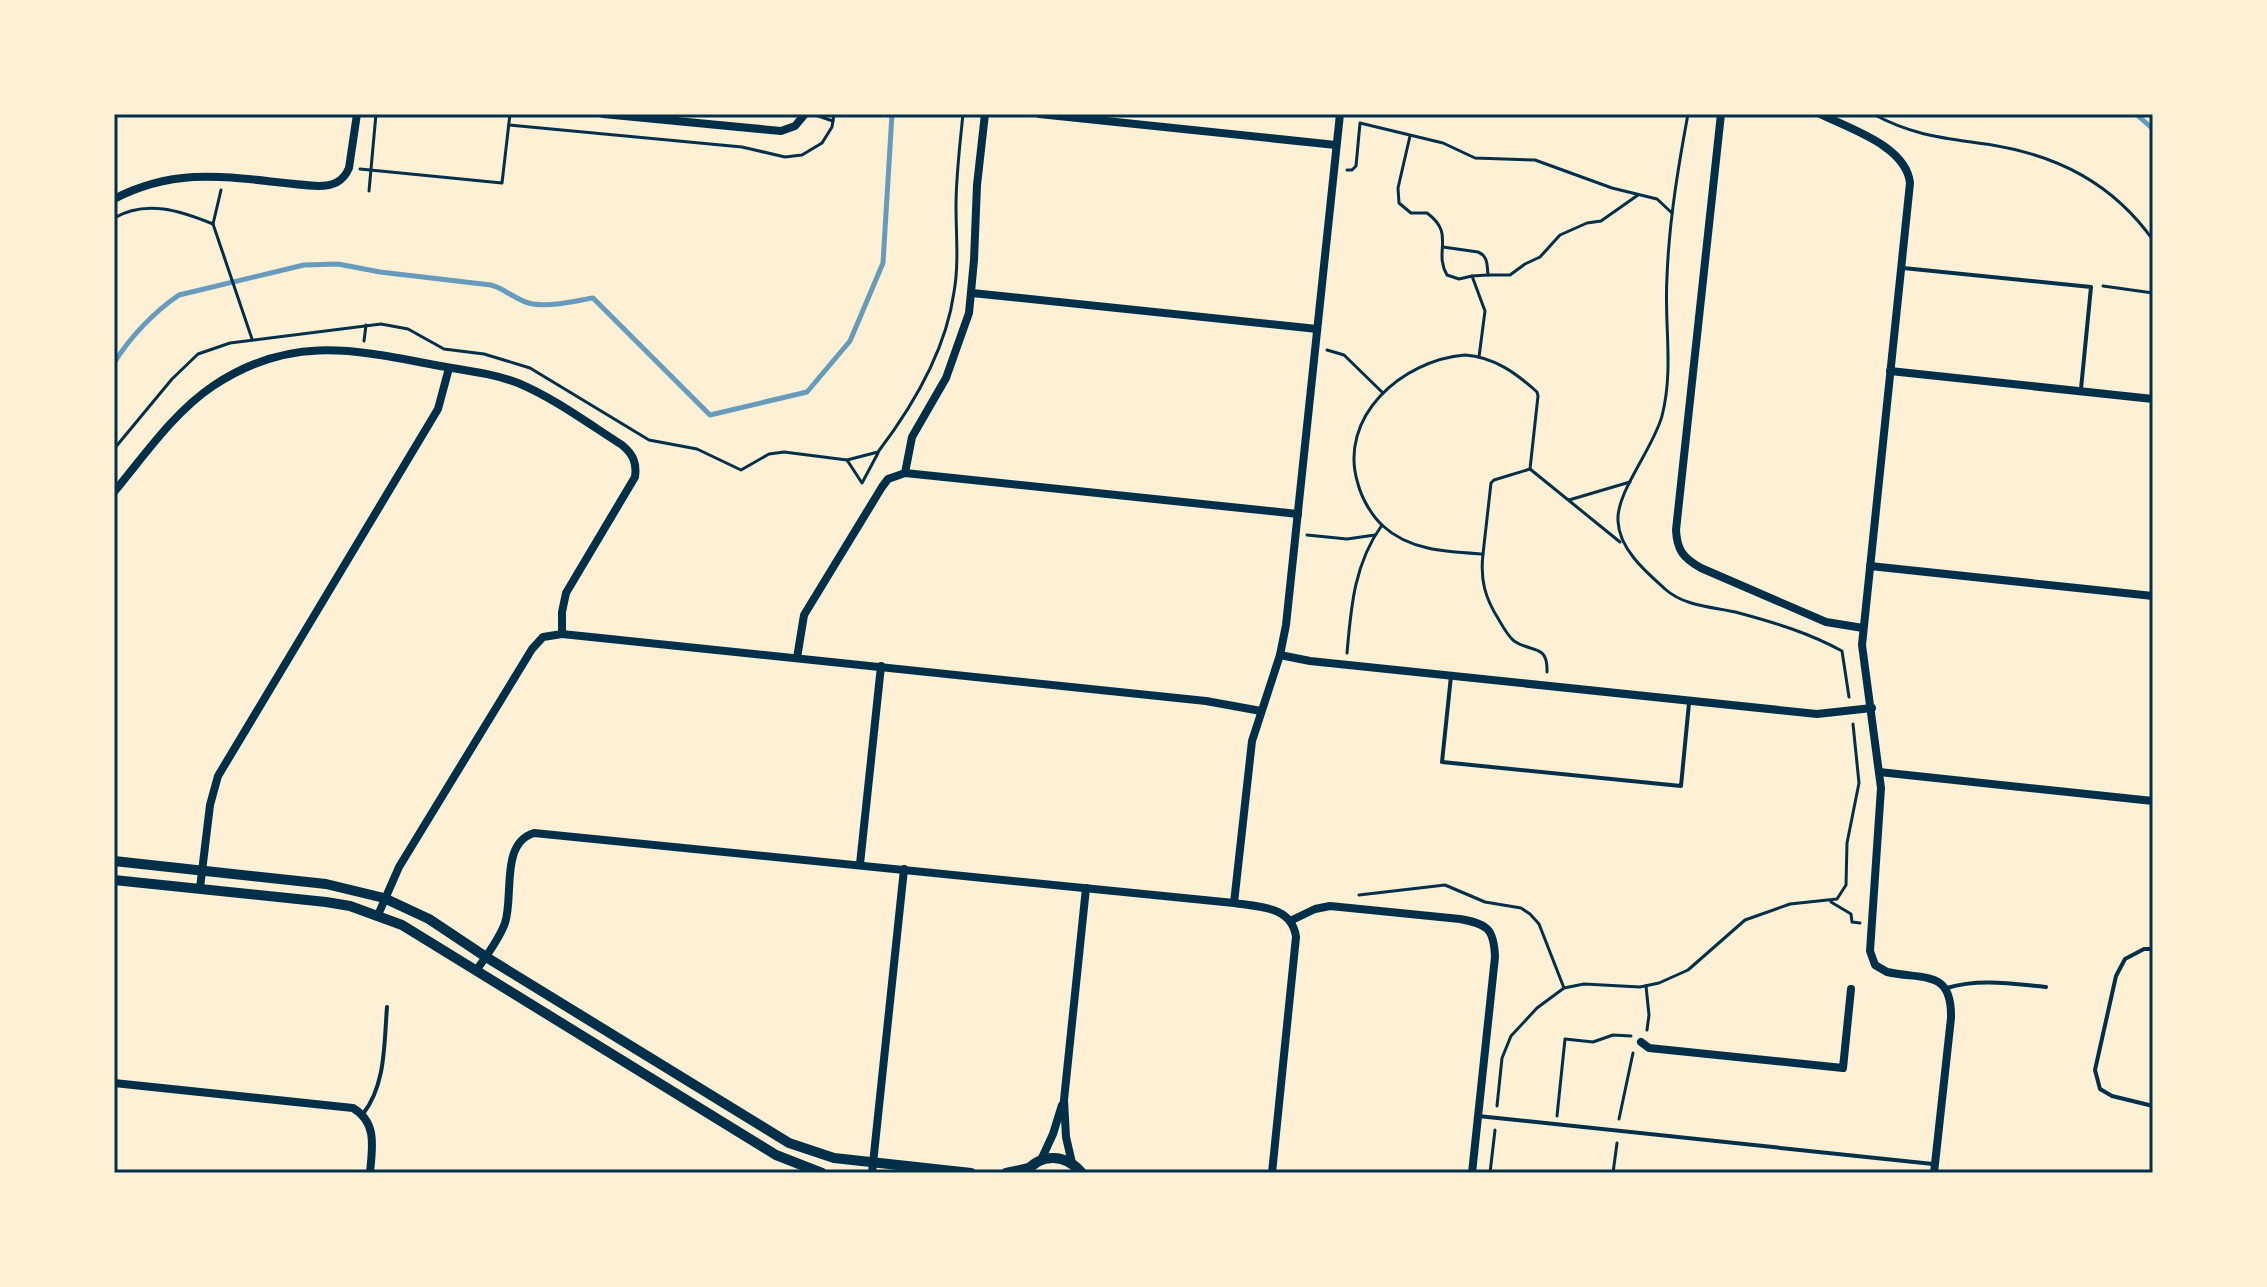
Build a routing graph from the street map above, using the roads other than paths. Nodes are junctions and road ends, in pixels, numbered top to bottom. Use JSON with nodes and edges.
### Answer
{"nodes":[{"id":1,"x":357,"y":114,"type":"edge"},
{"id":2,"x":603,"y":114,"type":"edge"},
{"id":3,"x":805,"y":114,"type":"edge"},
{"id":4,"x":985,"y":114,"type":"edge"},
{"id":5,"x":1039,"y":114,"type":"edge"},
{"id":6,"x":1340,"y":114,"type":"edge"},
{"id":7,"x":1721,"y":114,"type":"edge"},
{"id":8,"x":1820,"y":114,"type":"edge"},
{"id":9,"x":1336,"y":145,"type":"junction"},
{"id":10,"x":114,"y":199,"type":"edge"},
{"id":11,"x":1901,"y":268,"type":"junction"},
{"id":12,"x":972,"y":293,"type":"junction"},
{"id":13,"x":1317,"y":329,"type":"junction"},
{"id":14,"x":449,"y":368,"type":"junction"},
{"id":15,"x":1890,"y":371,"type":"junction"},
{"id":16,"x":2081,"y":391,"type":"junction"},
{"id":17,"x":2153,"y":399,"type":"edge"},
{"id":18,"x":905,"y":473,"type":"junction"},
{"id":19,"x":114,"y":492,"type":"edge"},
{"id":20,"x":1298,"y":514,"type":"junction"},
{"id":21,"x":1870,"y":566,"type":"junction"},
{"id":22,"x":2153,"y":596,"type":"edge"},
{"id":23,"x":1863,"y":628,"type":"junction"},
{"id":24,"x":562,"y":634,"type":"junction"},
{"id":25,"x":1280,"y":655,"type":"junction"},
{"id":26,"x":797,"y":658,"type":"junction"},
{"id":27,"x":881,"y":666,"type":"junction"},
{"id":28,"x":1451,"y":676,"type":"junction"},
{"id":29,"x":1690,"y":701,"type":"junction"},
{"id":30,"x":1872,"y":708,"type":"junction"},
{"id":31,"x":1261,"y":711,"type":"junction"},
{"id":32,"x":1879,"y":772,"type":"junction"},
{"id":33,"x":2153,"y":801,"type":"edge"},
{"id":34,"x":114,"y":861,"type":"edge"},
{"id":35,"x":860,"y":864,"type":"junction"},
{"id":36,"x":904,"y":869,"type":"junction"},
{"id":37,"x":202,"y":870,"type":"junction"},
{"id":38,"x":114,"y":880,"type":"edge"},
{"id":39,"x":200,"y":888,"type":"junction"},
{"id":40,"x":1086,"y":888,"type":"junction"},
{"id":41,"x":384,"y":898,"type":"junction"},
{"id":42,"x":1234,"y":903,"type":"junction"},
{"id":43,"x":378,"y":915,"type":"junction"},
{"id":44,"x":1290,"y":921,"type":"junction"},
{"id":45,"x":2153,"y":949,"type":"edge"},
{"id":46,"x":486,"y":957,"type":"junction"},
{"id":47,"x":476,"y":971,"type":"junction"},
{"id":48,"x":2046,"y":987,"type":"dead end"},
{"id":49,"x":1947,"y":988,"type":"junction"},
{"id":50,"x":1851,"y":989,"type":"dead end"},
{"id":51,"x":387,"y":1007,"type":"dead end"},
{"id":52,"x":1641,"y":1042,"type":"road end"},
{"id":53,"x":114,"y":1083,"type":"edge"},
{"id":54,"x":1064,"y":1100,"type":"junction"},
{"id":55,"x":2153,"y":1106,"type":"edge"},
{"id":56,"x":363,"y":1114,"type":"junction"},
{"id":57,"x":1478,"y":1116,"type":"junction"},
{"id":58,"x":1041,"y":1160,"type":"junction"},
{"id":59,"x":872,"y":1168,"type":"edge"},
{"id":60,"x":1935,"y":1169,"type":"edge"},
{"id":61,"x":1027,"y":1170,"type":"edge"},
{"id":62,"x":1080,"y":1170,"type":"edge"},
{"id":63,"x":370,"y":1173,"type":"edge"},
{"id":64,"x":822,"y":1173,"type":"edge"},
{"id":65,"x":971,"y":1173,"type":"edge"},
{"id":66,"x":1006,"y":1173,"type":"edge"},
{"id":67,"x":1272,"y":1173,"type":"edge"},
{"id":68,"x":1472,"y":1173,"type":"edge"}],
"edges":[{"from":1,"to":10,"type":"street"},
{"from":2,"to":3,"type":"street"},
{"from":4,"to":12,"type":"street"},
{"from":5,"to":9,"type":"street"},
{"from":6,"to":9,"type":"street"},
{"from":7,"to":23,"type":"street"},
{"from":8,"to":11,"type":"street"},
{"from":9,"to":13,"type":"street"},
{"from":11,"to":15,"type":"street"},
{"from":11,"to":16,"type":"lane"},
{"from":12,"to":13,"type":"street"},
{"from":12,"to":18,"type":"street"},
{"from":13,"to":20,"type":"street"},
{"from":14,"to":19,"type":"street"},
{"from":14,"to":24,"type":"street"},
{"from":14,"to":37,"type":"street"},
{"from":15,"to":16,"type":"street"},
{"from":15,"to":21,"type":"street"},
{"from":16,"to":17,"type":"street"},
{"from":18,"to":20,"type":"street"},
{"from":18,"to":26,"type":"street"},
{"from":20,"to":25,"type":"street"},
{"from":21,"to":22,"type":"street"},
{"from":21,"to":23,"type":"street"},
{"from":23,"to":30,"type":"street"},
{"from":24,"to":26,"type":"street"},
{"from":24,"to":41,"type":"street"},
{"from":25,"to":28,"type":"street"},
{"from":25,"to":31,"type":"street"},
{"from":26,"to":27,"type":"street"},
{"from":27,"to":31,"type":"street"},
{"from":27,"to":35,"type":"street"},
{"from":28,"to":29,"type":"street"},
{"from":28,"to":29,"type":"lane"},
{"from":29,"to":30,"type":"street"},
{"from":30,"to":32,"type":"street"},
{"from":31,"to":42,"type":"street"},
{"from":32,"to":33,"type":"street"},
{"from":32,"to":49,"type":"street"},
{"from":34,"to":37,"type":"street"},
{"from":35,"to":36,"type":"street"},
{"from":35,"to":46,"type":"street"},
{"from":36,"to":40,"type":"street"},
{"from":36,"to":59,"type":"street"},
{"from":37,"to":39,"type":"street"},
{"from":37,"to":41,"type":"street"},
{"from":38,"to":39,"type":"street"},
{"from":39,"to":43,"type":"street"},
{"from":40,"to":42,"type":"street"},
{"from":40,"to":54,"type":"street"},
{"from":41,"to":43,"type":"street"},
{"from":41,"to":46,"type":"street"},
{"from":42,"to":44,"type":"street"},
{"from":43,"to":47,"type":"street"},
{"from":44,"to":57,"type":"street"},
{"from":44,"to":67,"type":"street"},
{"from":45,"to":55,"type":"lane"},
{"from":46,"to":47,"type":"street"},
{"from":46,"to":59,"type":"street"},
{"from":47,"to":64,"type":"street"},
{"from":48,"to":49,"type":"lane"},
{"from":49,"to":60,"type":"street"},
{"from":50,"to":52,"type":"street"},
{"from":51,"to":56,"type":"lane"},
{"from":53,"to":56,"type":"street"},
{"from":54,"to":58,"type":"street"},
{"from":54,"to":62,"type":"street"},
{"from":56,"to":63,"type":"street"},
{"from":57,"to":60,"type":"lane"},
{"from":57,"to":68,"type":"street"},
{"from":58,"to":61,"type":"street"},
{"from":58,"to":62,"type":"street"},
{"from":59,"to":65,"type":"street"},
{"from":61,"to":66,"type":"street"}]}
